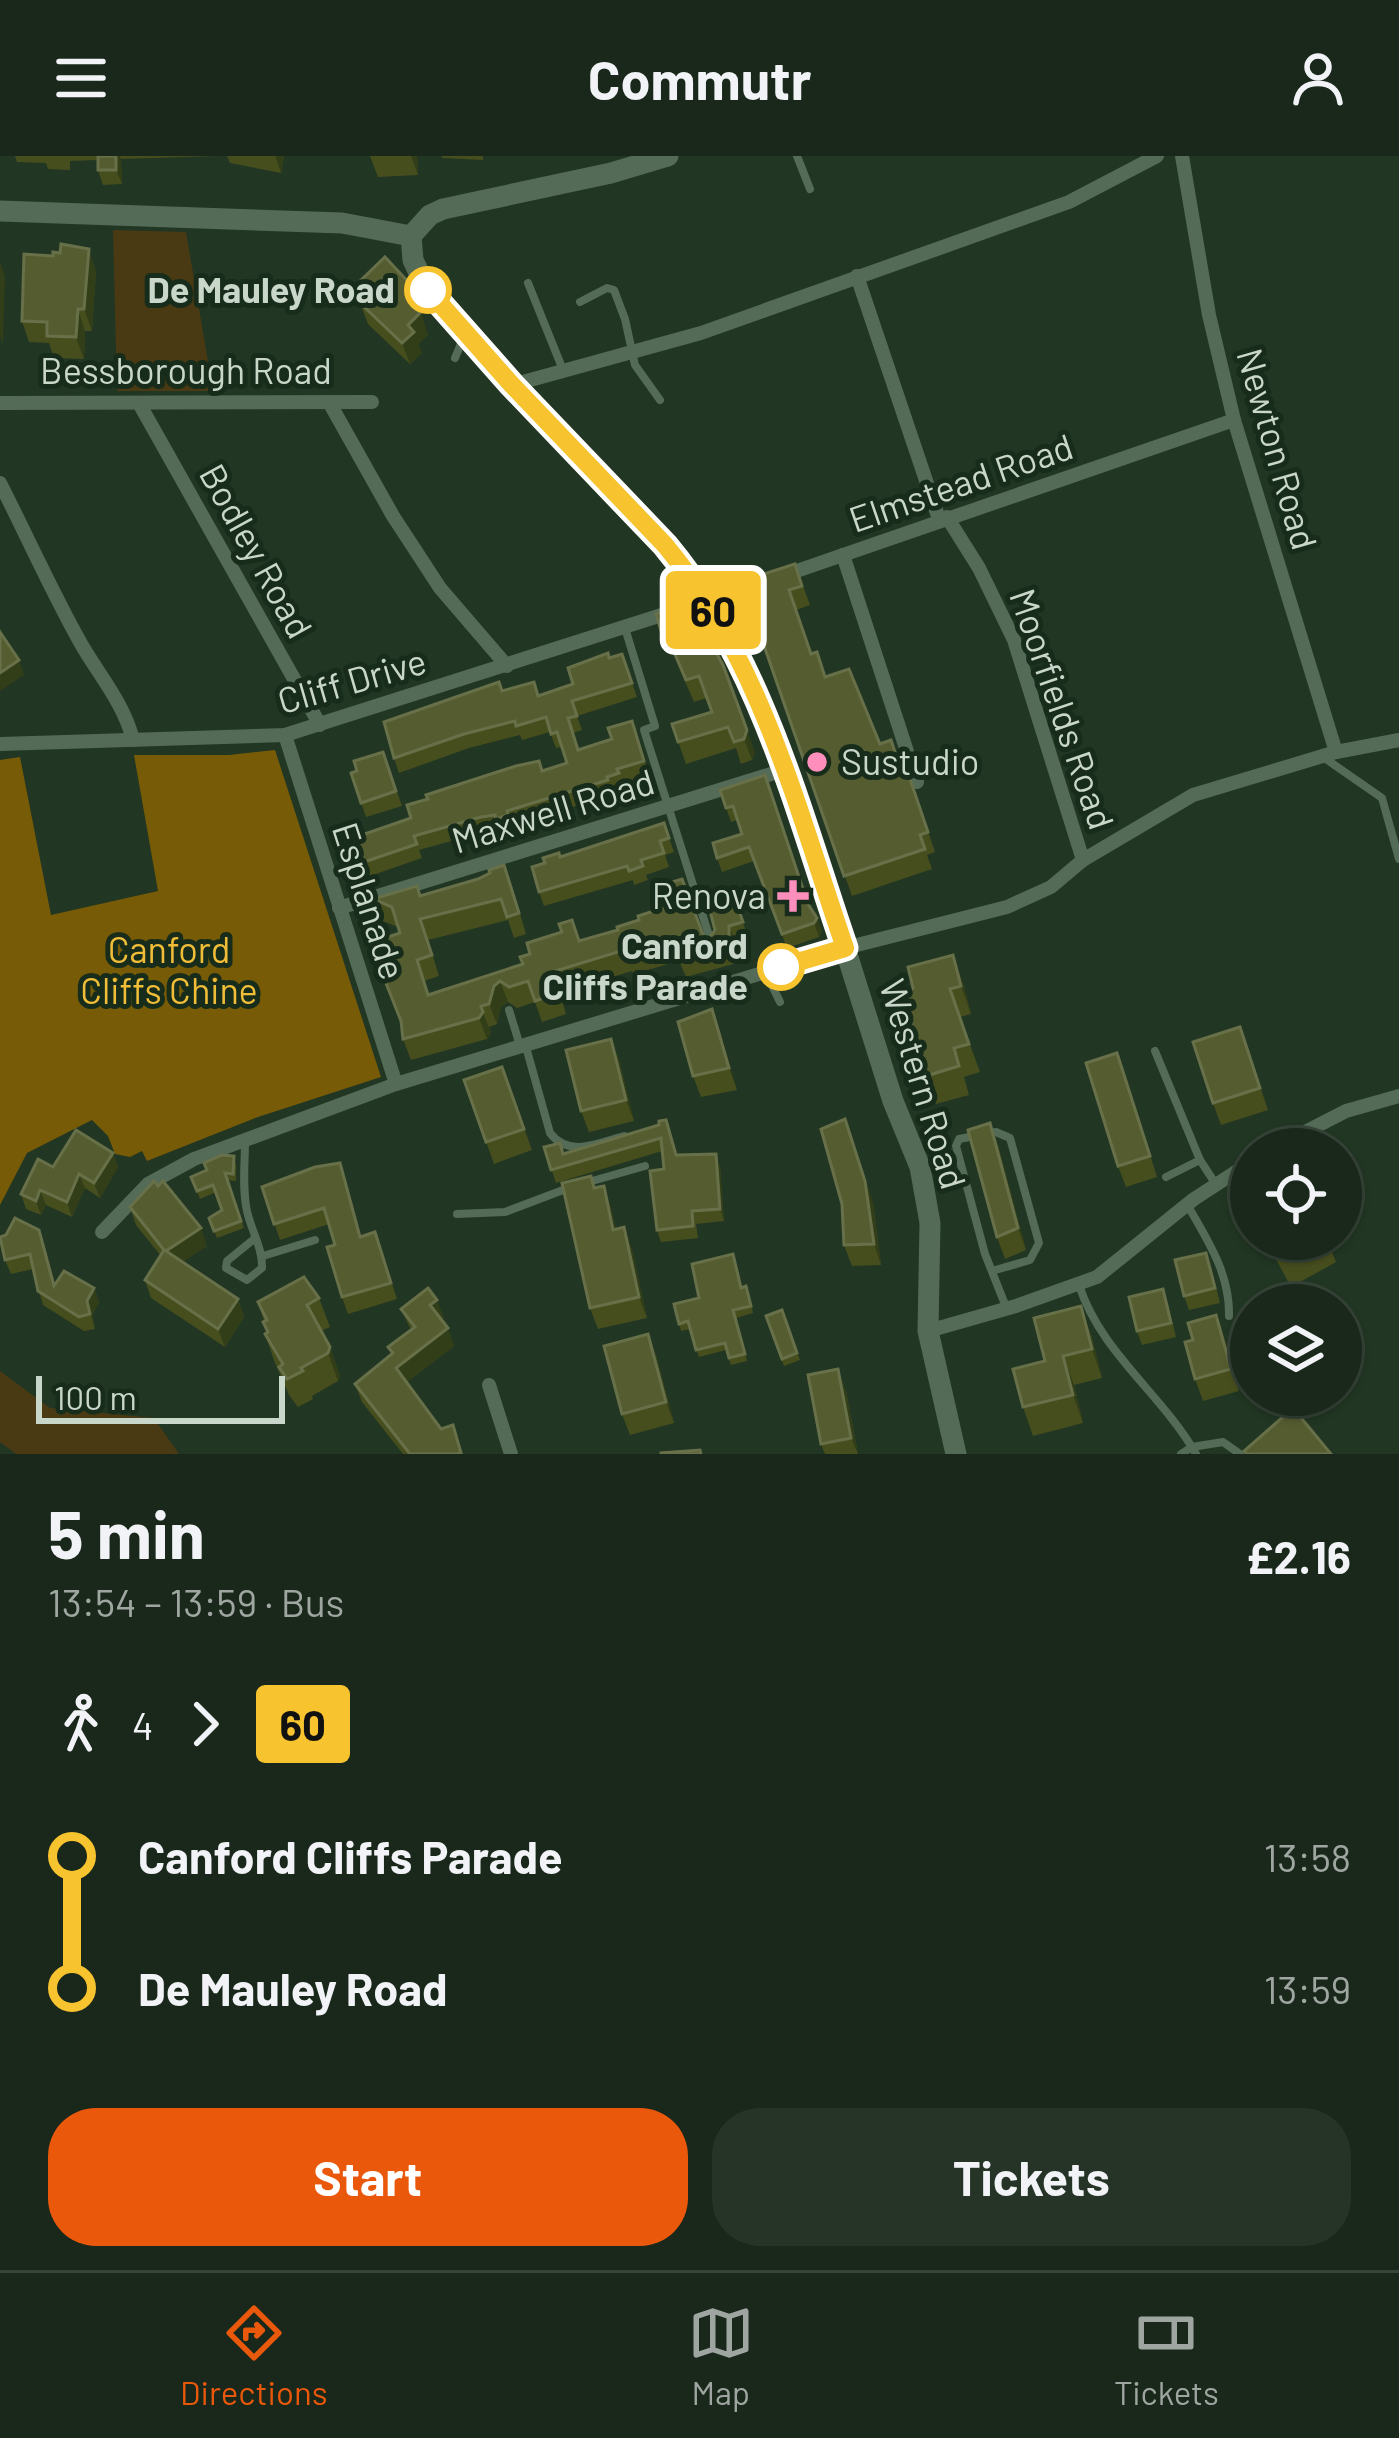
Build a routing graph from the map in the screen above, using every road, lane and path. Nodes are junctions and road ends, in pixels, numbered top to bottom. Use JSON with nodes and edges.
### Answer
{"nodes":[{"id":1,"x":668,"y":156,"type":"edge"},
{"id":2,"x":797,"y":156,"type":"edge"},
{"id":3,"x":1157,"y":156,"type":"edge"},
{"id":4,"x":1182,"y":156,"type":"edge"},
{"id":5,"x":810,"y":189,"type":"dead end"},
{"id":6,"x":0,"y":212,"type":"edge"},
{"id":7,"x":411,"y":236,"type":"junction"},
{"id":8,"x":857,"y":276,"type":"junction"},
{"id":9,"x":529,"y":284,"type":"dead end"},
{"id":10,"x":580,"y":302,"type":"dead end"},
{"id":11,"x":466,"y":333,"type":"junction"},
{"id":12,"x":632,"y":352,"type":"junction"},
{"id":13,"x":455,"y":358,"type":"dead end"},
{"id":14,"x":563,"y":371,"type":"junction"},
{"id":15,"x":512,"y":385,"type":"junction"},
{"id":16,"x":660,"y":400,"type":"dead end"},
{"id":17,"x":329,"y":402,"type":"junction"},
{"id":18,"x":372,"y":402,"type":"dead end"},
{"id":19,"x":0,"y":403,"type":"edge"},
{"id":20,"x":140,"y":405,"type":"junction"},
{"id":21,"x":1234,"y":421,"type":"junction"},
{"id":22,"x":0,"y":483,"type":"edge"},
{"id":23,"x":943,"y":518,"type":"junction"},
{"id":24,"x":844,"y":555,"type":"junction"},
{"id":25,"x":707,"y":602,"type":"junction"},
{"id":26,"x":626,"y":628,"type":"junction"},
{"id":27,"x":507,"y":666,"type":"junction"},
{"id":28,"x":320,"y":725,"type":"junction"},
{"id":29,"x":285,"y":735,"type":"junction"},
{"id":30,"x":133,"y":740,"type":"junction"},
{"id":31,"x":1399,"y":740,"type":"edge"},
{"id":32,"x":0,"y":744,"type":"edge"},
{"id":33,"x":1329,"y":754,"type":"junction"},
{"id":34,"x":784,"y":770,"type":"junction"},
{"id":35,"x":917,"y":782,"type":"edge"},
{"id":36,"x":669,"y":806,"type":"junction"},
{"id":37,"x":1083,"y":860,"type":"junction"},
{"id":38,"x":1399,"y":860,"type":"edge"},
{"id":39,"x":339,"y":908,"type":"junction"},
{"id":40,"x":845,"y":948,"type":"junction"},
{"id":41,"x":713,"y":950,"type":"edge"},
{"id":42,"x":766,"y":971,"type":"junction"},
{"id":43,"x":780,"y":1002,"type":"dead end"},
{"id":44,"x":509,"y":1010,"type":"dead end"},
{"id":45,"x":523,"y":1048,"type":"junction"},
{"id":46,"x":1155,"y":1051,"type":"dead end"},
{"id":47,"x":389,"y":1089,"type":"junction"},
{"id":48,"x":1399,"y":1096,"type":"edge"},
{"id":49,"x":1314,"y":1128,"type":"edge"},
{"id":50,"x":641,"y":1131,"type":"edge"},
{"id":51,"x":245,"y":1140,"type":"junction"},
{"id":52,"x":1200,"y":1160,"type":"junction"},
{"id":53,"x":645,"y":1166,"type":"dead end"},
{"id":54,"x":1230,"y":1175,"type":"edge"},
{"id":55,"x":1166,"y":1177,"type":"dead end"},
{"id":56,"x":1216,"y":1184,"type":"junction"},
{"id":57,"x":1187,"y":1204,"type":"junction"},
{"id":58,"x":457,"y":1214,"type":"dead end"},
{"id":59,"x":102,"y":1232,"type":"dead end"},
{"id":60,"x":254,"y":1239,"type":"junction"},
{"id":61,"x":315,"y":1240,"type":"dead end"},
{"id":62,"x":263,"y":1256,"type":"junction"},
{"id":63,"x":992,"y":1271,"type":"junction"},
{"id":64,"x":1078,"y":1283,"type":"junction"},
{"id":65,"x":1006,"y":1309,"type":"junction"},
{"id":66,"x":1229,"y":1316,"type":"dead end"},
{"id":67,"x":928,"y":1331,"type":"junction"},
{"id":68,"x":489,"y":1384,"type":"dead end"},
{"id":69,"x":1194,"y":1450,"type":"edge"},
{"id":70,"x":511,"y":1454,"type":"edge"},
{"id":71,"x":956,"y":1454,"type":"edge"},
{"id":72,"x":1181,"y":1454,"type":"edge"},
{"id":73,"x":1240,"y":1454,"type":"edge"}],
"edges":[{"from":1,"to":7,"type":"main road"},
{"from":2,"to":5,"type":"lane"},
{"from":3,"to":8,"type":"street"},
{"from":4,"to":21,"type":"street","name":"Newton Road"},
{"from":6,"to":7,"type":"main road"},
{"from":7,"to":11,"type":"main road","name":"Western Road"},
{"from":8,"to":12,"type":"street"},
{"from":8,"to":23,"type":"street","name":"Moorfields Road"},
{"from":9,"to":14,"type":"lane"},
{"from":10,"to":12,"type":"lane"},
{"from":11,"to":13,"type":"lane"},
{"from":11,"to":15,"type":"main road","name":"Western Road"},
{"from":12,"to":14,"type":"street"},
{"from":12,"to":16,"type":"lane"},
{"from":14,"to":15,"type":"street"},
{"from":15,"to":25,"type":"main road","name":"Western Road"},
{"from":17,"to":18,"type":"street","name":"Bessborough Road"},
{"from":17,"to":20,"type":"street","name":"Bessborough Road"},
{"from":17,"to":27,"type":"street"},
{"from":19,"to":20,"type":"street","name":"Bessborough Road"},
{"from":20,"to":28,"type":"street","name":"Bodley Road"},
{"from":21,"to":23,"type":"street","name":"Elmstead Road"},
{"from":21,"to":33,"type":"street","name":"Newton Road"},
{"from":22,"to":30,"type":"street"},
{"from":23,"to":24,"type":"street","name":"Elmstead Road"},
{"from":23,"to":37,"type":"street","name":"Moorfields Road"},
{"from":24,"to":25,"type":"street","name":"Elmstead Road"},
{"from":24,"to":35,"type":"street"},
{"from":25,"to":26,"type":"street","name":"Cliff Drive"},
{"from":25,"to":34,"type":"main road","name":"Western Road"},
{"from":26,"to":27,"type":"street","name":"Cliff Drive"},
{"from":26,"to":36,"type":"lane"},
{"from":27,"to":28,"type":"street","name":"Cliff Drive"},
{"from":28,"to":29,"type":"street","name":"Cliff Drive"},
{"from":29,"to":30,"type":"street","name":"Cliff Drive"},
{"from":29,"to":39,"type":"street","name":"Esplanade"},
{"from":30,"to":32,"type":"street","name":"Cliff Drive"},
{"from":31,"to":33,"type":"street"},
{"from":33,"to":37,"type":"street"},
{"from":33,"to":38,"type":"lane"},
{"from":34,"to":36,"type":"street","name":"Maxwell Road"},
{"from":34,"to":40,"type":"main road","name":"Western Road"},
{"from":36,"to":39,"type":"street","name":"Maxwell Road"},
{"from":36,"to":41,"type":"lane"},
{"from":37,"to":40,"type":"street"},
{"from":39,"to":47,"type":"street","name":"Esplanade"},
{"from":40,"to":42,"type":"street"},
{"from":40,"to":67,"type":"main road","name":"Western Road"},
{"from":42,"to":43,"type":"lane"},
{"from":42,"to":45,"type":"street"},
{"from":44,"to":45,"type":"lane"},
{"from":45,"to":47,"type":"street"},
{"from":45,"to":50,"type":"lane"},
{"from":46,"to":52,"type":"lane"},
{"from":47,"to":51,"type":"street"},
{"from":48,"to":49,"type":"street"},
{"from":51,"to":59,"type":"street"},
{"from":51,"to":60,"type":"lane"},
{"from":52,"to":55,"type":"lane"},
{"from":52,"to":56,"type":"lane"},
{"from":53,"to":58,"type":"lane"},
{"from":54,"to":56,"type":"street"},
{"from":56,"to":57,"type":"street"},
{"from":57,"to":64,"type":"street"},
{"from":57,"to":66,"type":"lane"},
{"from":60,"to":62,"type":"lane"},
{"from":60,"to":62,"type":"lane"},
{"from":61,"to":62,"type":"lane"},
{"from":63,"to":63,"type":"lane"},
{"from":63,"to":65,"type":"lane"},
{"from":64,"to":65,"type":"street"},
{"from":64,"to":69,"type":"lane"},
{"from":65,"to":67,"type":"street"},
{"from":67,"to":71,"type":"main road","name":"Western Road"},
{"from":68,"to":70,"type":"street"},
{"from":69,"to":72,"type":"lane"},
{"from":69,"to":73,"type":"lane"}]}
